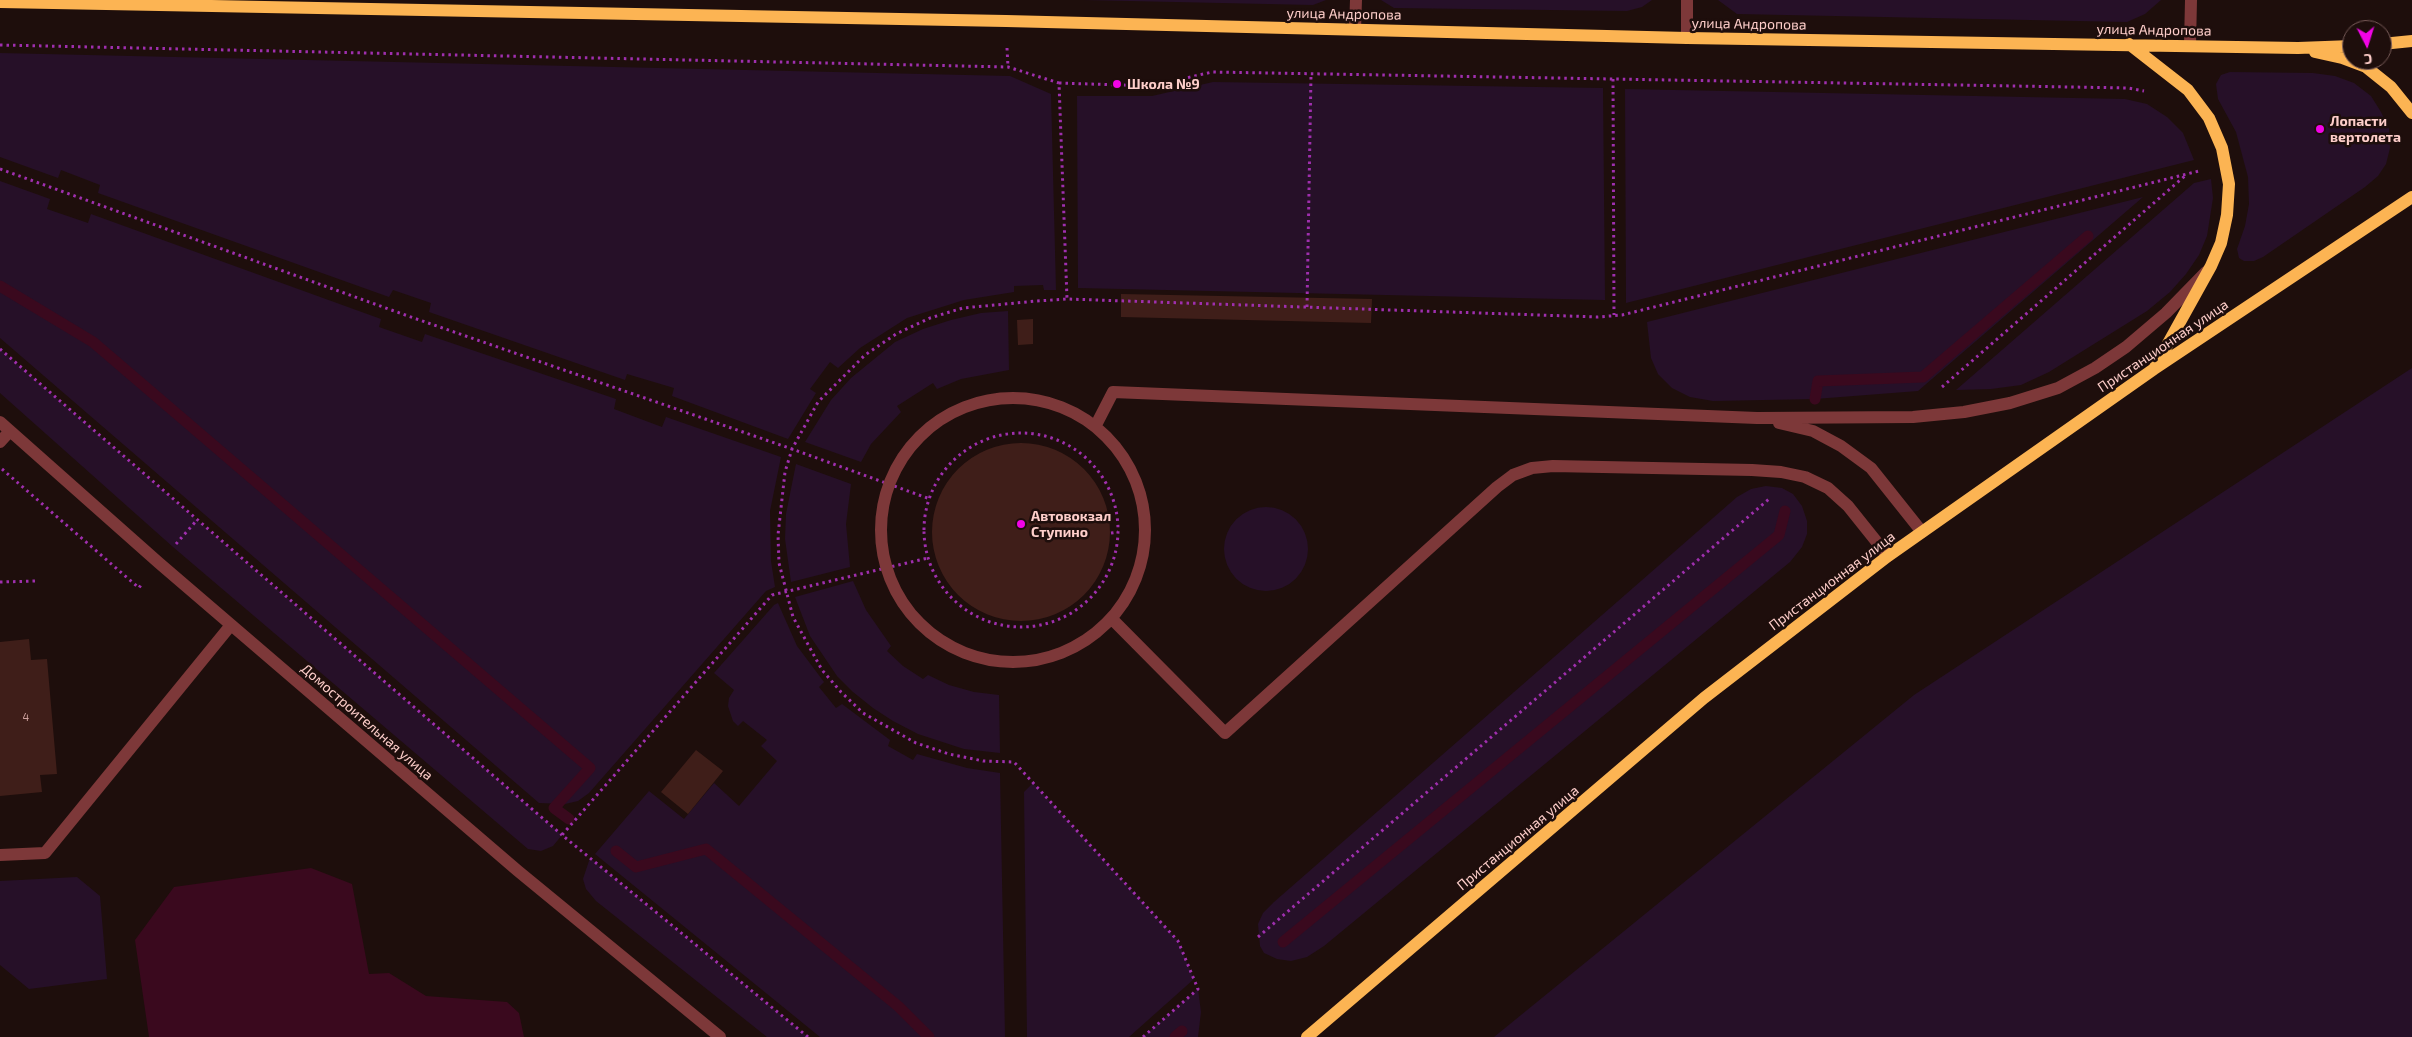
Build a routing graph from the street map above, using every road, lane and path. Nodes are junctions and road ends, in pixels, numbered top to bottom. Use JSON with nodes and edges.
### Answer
{"nodes":[{"id":1,"x":1356,"y":0,"type":"edge"},
{"id":2,"x":1687,"y":0,"type":"edge"},
{"id":3,"x":2191,"y":0,"type":"edge"},
{"id":4,"x":0,"y":2,"type":"edge"},
{"id":5,"x":1355,"y":29,"type":"junction"},
{"id":6,"x":1687,"y":38,"type":"junction"},
{"id":7,"x":2412,"y":42,"type":"edge"},
{"id":8,"x":2392,"y":43,"type":"edge"},
{"id":9,"x":2128,"y":44,"type":"junction"},
{"id":10,"x":0,"y":45,"type":"edge"},
{"id":11,"x":2190,"y":45,"type":"junction"},
{"id":12,"x":2342,"y":46,"type":"edge"},
{"id":13,"x":2298,"y":48,"type":"junction"},
{"id":14,"x":1311,"y":74,"type":"junction"},
{"id":15,"x":1613,"y":79,"type":"junction"},
{"id":16,"x":1059,"y":83,"type":"junction"},
{"id":17,"x":2153,"y":95,"type":"dead end"},
{"id":18,"x":2412,"y":113,"type":"edge"},
{"id":19,"x":0,"y":169,"type":"edge"},
{"id":20,"x":2208,"y":169,"type":"dead end"},
{"id":21,"x":2186,"y":174,"type":"junction"},
{"id":22,"x":2412,"y":198,"type":"edge"},
{"id":23,"x":2211,"y":266,"type":"junction"},
{"id":24,"x":1068,"y":299,"type":"junction"},
{"id":25,"x":1307,"y":307,"type":"junction"},
{"id":26,"x":1614,"y":315,"type":"junction"},
{"id":27,"x":0,"y":349,"type":"edge"},
{"id":28,"x":2154,"y":369,"type":"junction"},
{"id":29,"x":1936,"y":393,"type":"dead end"},
{"id":30,"x":1757,"y":418,"type":"junction"},
{"id":31,"x":0,"y":422,"type":"edge"},
{"id":32,"x":1096,"y":425,"type":"junction"},
{"id":33,"x":10,"y":431,"type":"junction"},
{"id":34,"x":0,"y":442,"type":"edge"},
{"id":35,"x":792,"y":449,"type":"junction"},
{"id":36,"x":1795,"y":475,"type":"junction"},
{"id":37,"x":887,"y":484,"type":"junction"},
{"id":38,"x":930,"y":499,"type":"junction"},
{"id":39,"x":1118,"y":532,"type":"junction"},
{"id":40,"x":1922,"y":532,"type":"junction"},
{"id":41,"x":1111,"y":533,"type":"dead end"},
{"id":42,"x":1888,"y":556,"type":"junction"},
{"id":43,"x":928,"y":558,"type":"junction"},
{"id":44,"x":885,"y":568,"type":"junction"},
{"id":45,"x":36,"y":581,"type":"dead end"},
{"id":46,"x":0,"y":582,"type":"edge"},
{"id":47,"x":785,"y":591,"type":"junction"},
{"id":48,"x":1112,"y":619,"type":"junction"},
{"id":49,"x":231,"y":625,"type":"junction"},
{"id":50,"x":562,"y":835,"type":"junction"},
{"id":51,"x":0,"y":855,"type":"edge"},
{"id":52,"x":1258,"y":937,"type":"dead end"},
{"id":53,"x":720,"y":1037,"type":"edge"},
{"id":54,"x":808,"y":1037,"type":"edge"},
{"id":55,"x":1143,"y":1037,"type":"edge"},
{"id":56,"x":1307,"y":1037,"type":"edge"}],
"edges":[{"from":1,"to":5,"type":"street"},
{"from":2,"to":6,"type":"street"},
{"from":3,"to":11,"type":"street"},
{"from":4,"to":5,"type":"main road","name":"улица Андропова"},
{"from":5,"to":6,"type":"main road","name":"улица Андропова"},
{"from":6,"to":9,"type":"main road","name":"улица Андропова"},
{"from":7,"to":8,"type":"main road"},
{"from":9,"to":11,"type":"main road","name":"улица Андропова"},
{"from":9,"to":23,"type":"main road"},
{"from":10,"to":16,"type":"path"},
{"from":11,"to":13,"type":"main road","name":"улица Андропова"},
{"from":12,"to":13,"type":"main road","name":"улица Андропова"},
{"from":13,"to":18,"type":"main road","name":"улица Андропова"},
{"from":14,"to":15,"type":"path"},
{"from":14,"to":16,"type":"path"},
{"from":14,"to":25,"type":"path"},
{"from":15,"to":17,"type":"path"},
{"from":15,"to":26,"type":"path"},
{"from":16,"to":24,"type":"path"},
{"from":19,"to":35,"type":"path"},
{"from":20,"to":21,"type":"path"},
{"from":21,"to":26,"type":"path"},
{"from":21,"to":29,"type":"path"},
{"from":22,"to":28,"type":"main road","name":"Пристанционная улица"},
{"from":23,"to":28,"type":"main road"},
{"from":23,"to":30,"type":"street"},
{"from":24,"to":25,"type":"path"},
{"from":24,"to":35,"type":"path"},
{"from":25,"to":26,"type":"path"},
{"from":27,"to":50,"type":"path"},
{"from":28,"to":40,"type":"main road","name":"Пристанционная улица"},
{"from":30,"to":32,"type":"street"},
{"from":30,"to":40,"type":"street"},
{"from":31,"to":33,"type":"street","name":"Домостроительная улица"},
{"from":32,"to":37,"type":"street"},
{"from":32,"to":48,"type":"street"},
{"from":33,"to":34,"type":"street"},
{"from":33,"to":49,"type":"street","name":"Домостроительная улица"},
{"from":35,"to":37,"type":"path"},
{"from":35,"to":47,"type":"path"},
{"from":36,"to":42,"type":"street"},
{"from":36,"to":48,"type":"street"},
{"from":36,"to":52,"type":"path"},
{"from":37,"to":38,"type":"path"},
{"from":37,"to":44,"type":"street"},
{"from":38,"to":39,"type":"path"},
{"from":38,"to":43,"type":"path"},
{"from":39,"to":41,"type":"path"},
{"from":39,"to":43,"type":"path"},
{"from":40,"to":42,"type":"main road","name":"Пристанционная улица"},
{"from":42,"to":56,"type":"main road","name":"Пристанционная улица"},
{"from":43,"to":44,"type":"path"},
{"from":44,"to":47,"type":"path"},
{"from":44,"to":48,"type":"street"},
{"from":45,"to":46,"type":"path"},
{"from":47,"to":50,"type":"path"},
{"from":47,"to":55,"type":"path"},
{"from":49,"to":51,"type":"street"},
{"from":49,"to":53,"type":"street","name":"Домостроительная улица"},
{"from":50,"to":54,"type":"path"}]}
